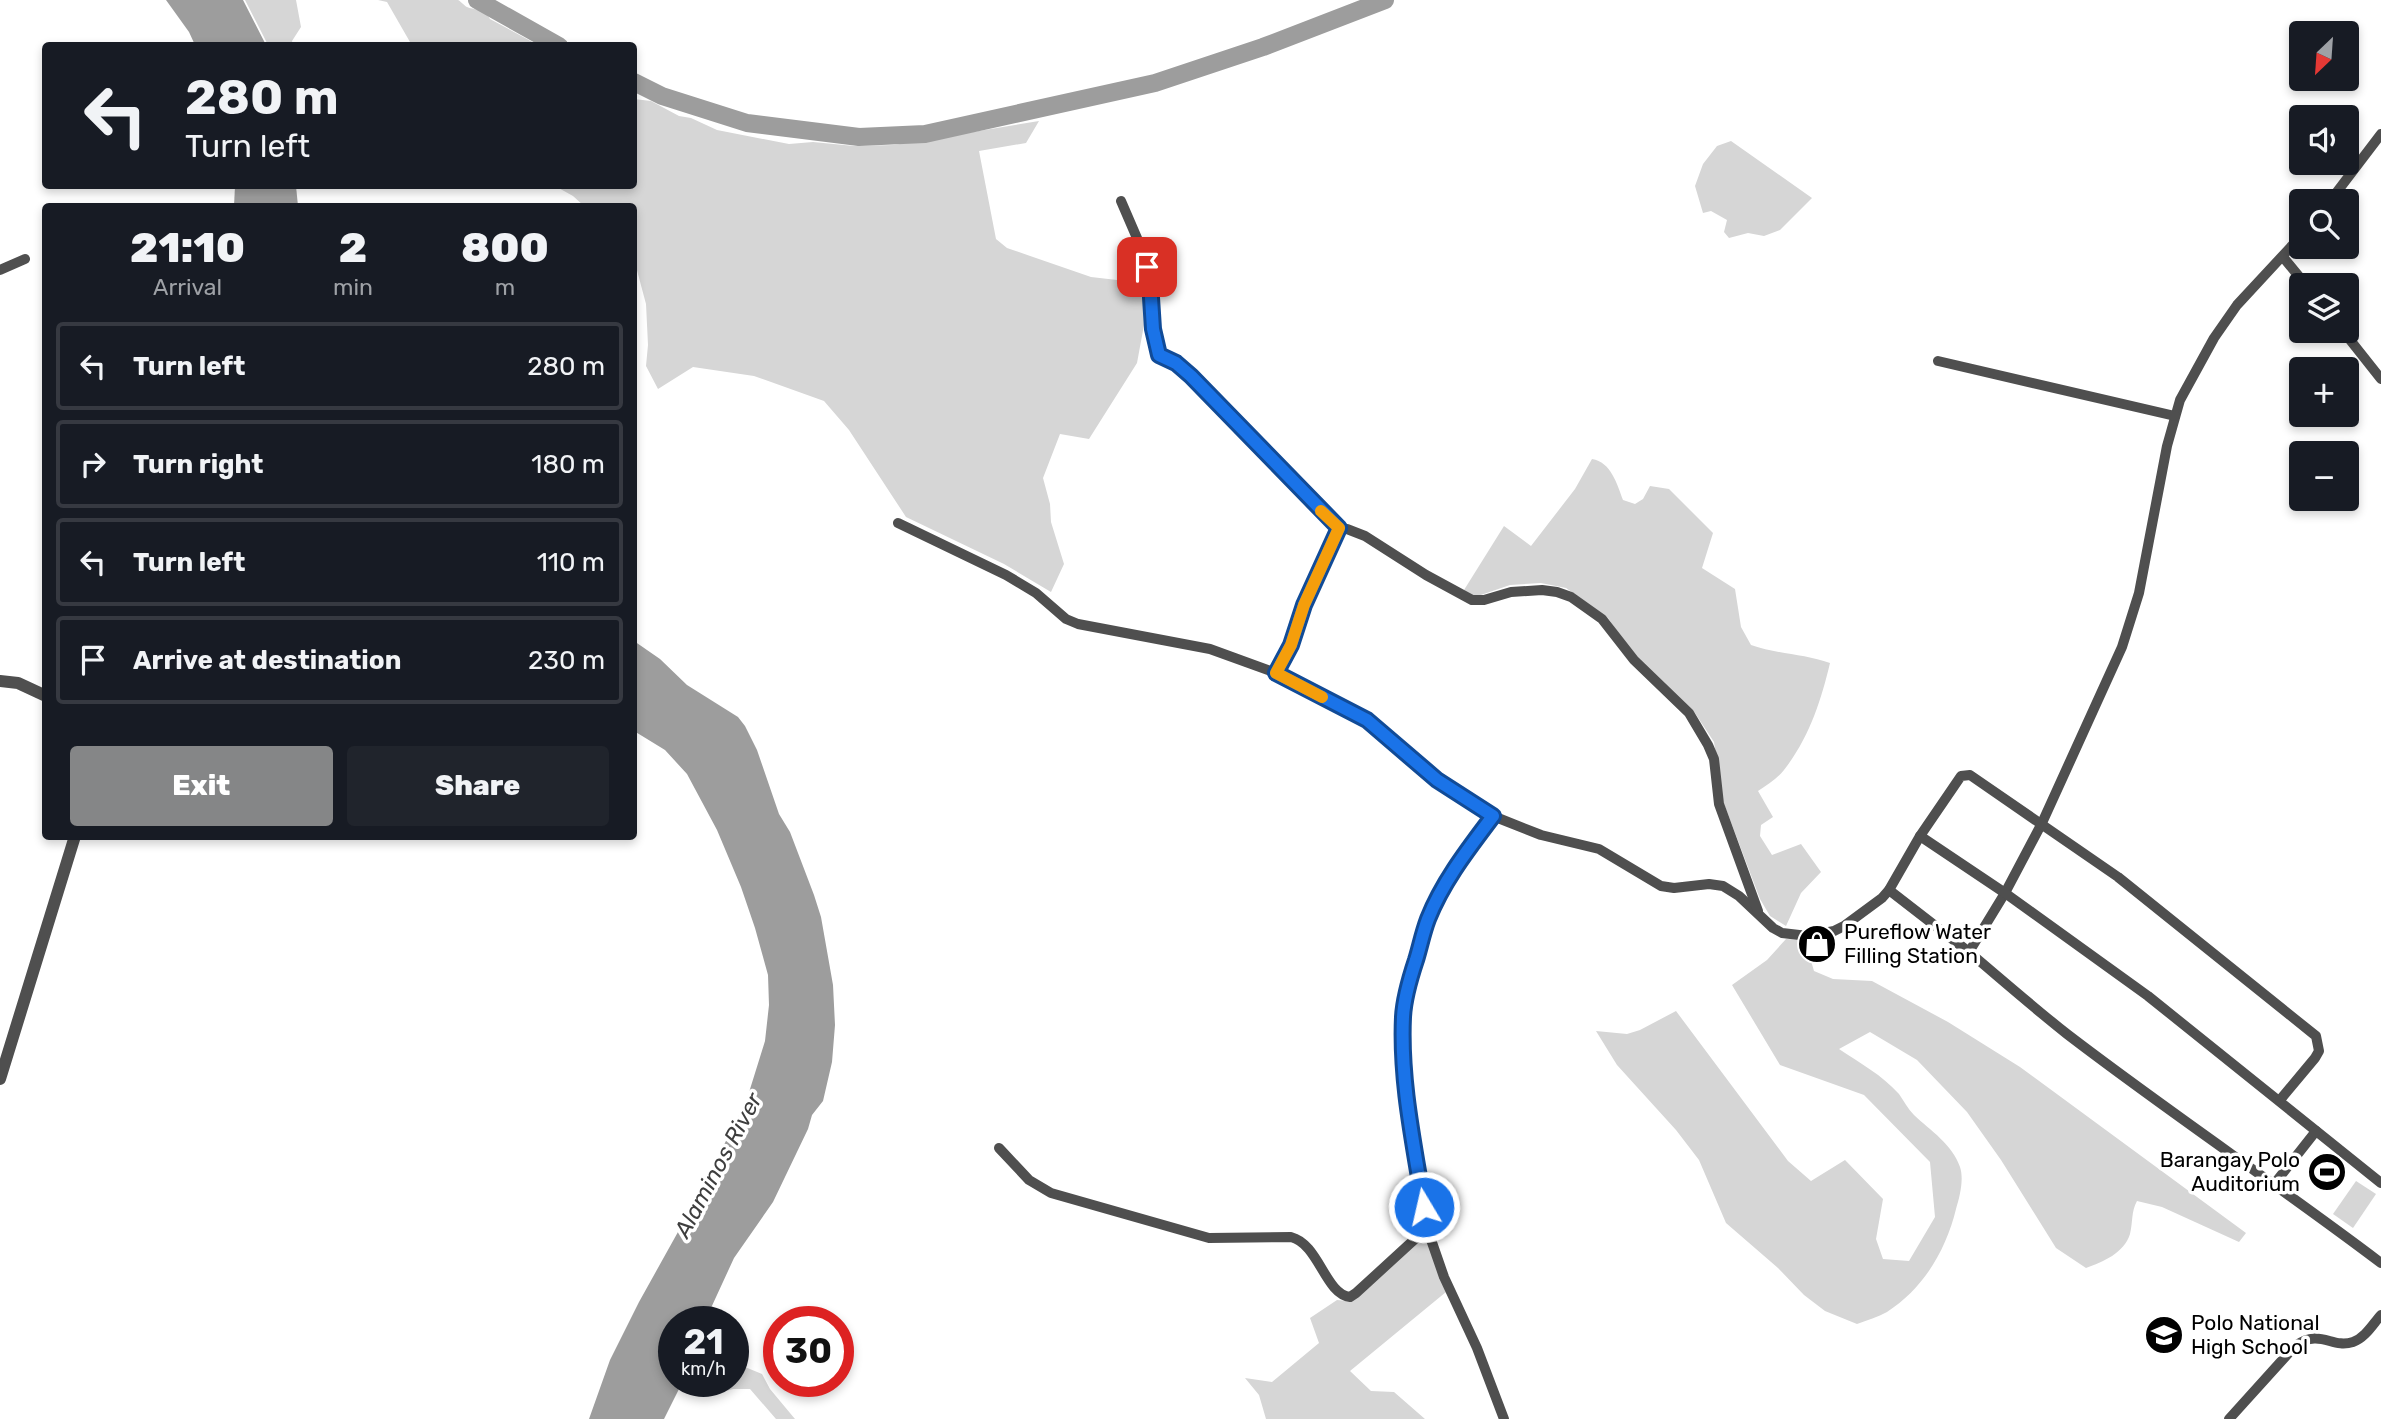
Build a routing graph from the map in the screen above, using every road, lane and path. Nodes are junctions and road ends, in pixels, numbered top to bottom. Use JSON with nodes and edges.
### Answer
{"nodes":[{"id":1,"x":2381,"y":134,"type":"edge"},
{"id":2,"x":2339,"y":189,"type":"edge"},
{"id":3,"x":1121,"y":201,"type":"dead end"},
{"id":4,"x":2289,"y":250,"type":"edge"},
{"id":5,"x":2283,"y":257,"type":"junction"},
{"id":6,"x":25,"y":259,"type":"dead end"},
{"id":7,"x":0,"y":270,"type":"edge"},
{"id":8,"x":2296,"y":273,"type":"edge"},
{"id":9,"x":2352,"y":343,"type":"edge"},
{"id":10,"x":1938,"y":361,"type":"dead end"},
{"id":11,"x":2381,"y":379,"type":"edge"},
{"id":12,"x":2175,"y":416,"type":"junction"},
{"id":13,"x":898,"y":523,"type":"dead end"},
{"id":14,"x":1339,"y":528,"type":"junction"},
{"id":15,"x":1276,"y":673,"type":"junction"},
{"id":16,"x":0,"y":681,"type":"edge"},
{"id":17,"x":42,"y":694,"type":"edge"},
{"id":18,"x":1493,"y":816,"type":"junction"},
{"id":19,"x":2042,"y":823,"type":"junction"},
{"id":20,"x":1920,"y":836,"type":"junction"},
{"id":21,"x":74,"y":840,"type":"edge"},
{"id":22,"x":1889,"y":890,"type":"junction"},
{"id":23,"x":2005,"y":893,"type":"junction"},
{"id":24,"x":1759,"y":914,"type":"junction"},
{"id":25,"x":1969,"y":952,"type":"junction"},
{"id":26,"x":0,"y":1079,"type":"edge"},
{"id":27,"x":2280,"y":1100,"type":"junction"},
{"id":28,"x":2316,"y":1131,"type":"junction"},
{"id":29,"x":999,"y":1148,"type":"dead end"},
{"id":30,"x":2381,"y":1183,"type":"edge"},
{"id":31,"x":2274,"y":1184,"type":"junction"},
{"id":32,"x":1427,"y":1228,"type":"junction"},
{"id":33,"x":2381,"y":1264,"type":"edge"},
{"id":34,"x":2381,"y":1315,"type":"edge"},
{"id":35,"x":1504,"y":1419,"type":"edge"},
{"id":36,"x":2229,"y":1419,"type":"edge"}],
"edges":[{"from":1,"to":2,"type":"street"},
{"from":3,"to":14,"type":"street"},
{"from":4,"to":5,"type":"street"},
{"from":5,"to":8,"type":"street"},
{"from":5,"to":12,"type":"street"},
{"from":6,"to":7,"type":"street"},
{"from":9,"to":11,"type":"street"},
{"from":10,"to":12,"type":"street"},
{"from":12,"to":19,"type":"street"},
{"from":13,"to":15,"type":"street"},
{"from":14,"to":15,"type":"street"},
{"from":14,"to":24,"type":"street"},
{"from":15,"to":18,"type":"street"},
{"from":16,"to":17,"type":"street"},
{"from":18,"to":24,"type":"street"},
{"from":18,"to":32,"type":"street"},
{"from":19,"to":20,"type":"street"},
{"from":19,"to":23,"type":"street"},
{"from":19,"to":27,"type":"street"},
{"from":20,"to":22,"type":"street"},
{"from":20,"to":23,"type":"street"},
{"from":21,"to":26,"type":"street"},
{"from":22,"to":24,"type":"street"},
{"from":22,"to":25,"type":"street"},
{"from":23,"to":25,"type":"street"},
{"from":23,"to":27,"type":"street"},
{"from":25,"to":31,"type":"street"},
{"from":27,"to":28,"type":"street"},
{"from":28,"to":30,"type":"street"},
{"from":28,"to":31,"type":"street"},
{"from":29,"to":32,"type":"street"},
{"from":31,"to":33,"type":"street"},
{"from":32,"to":35,"type":"street"},
{"from":34,"to":36,"type":"street"}]}
